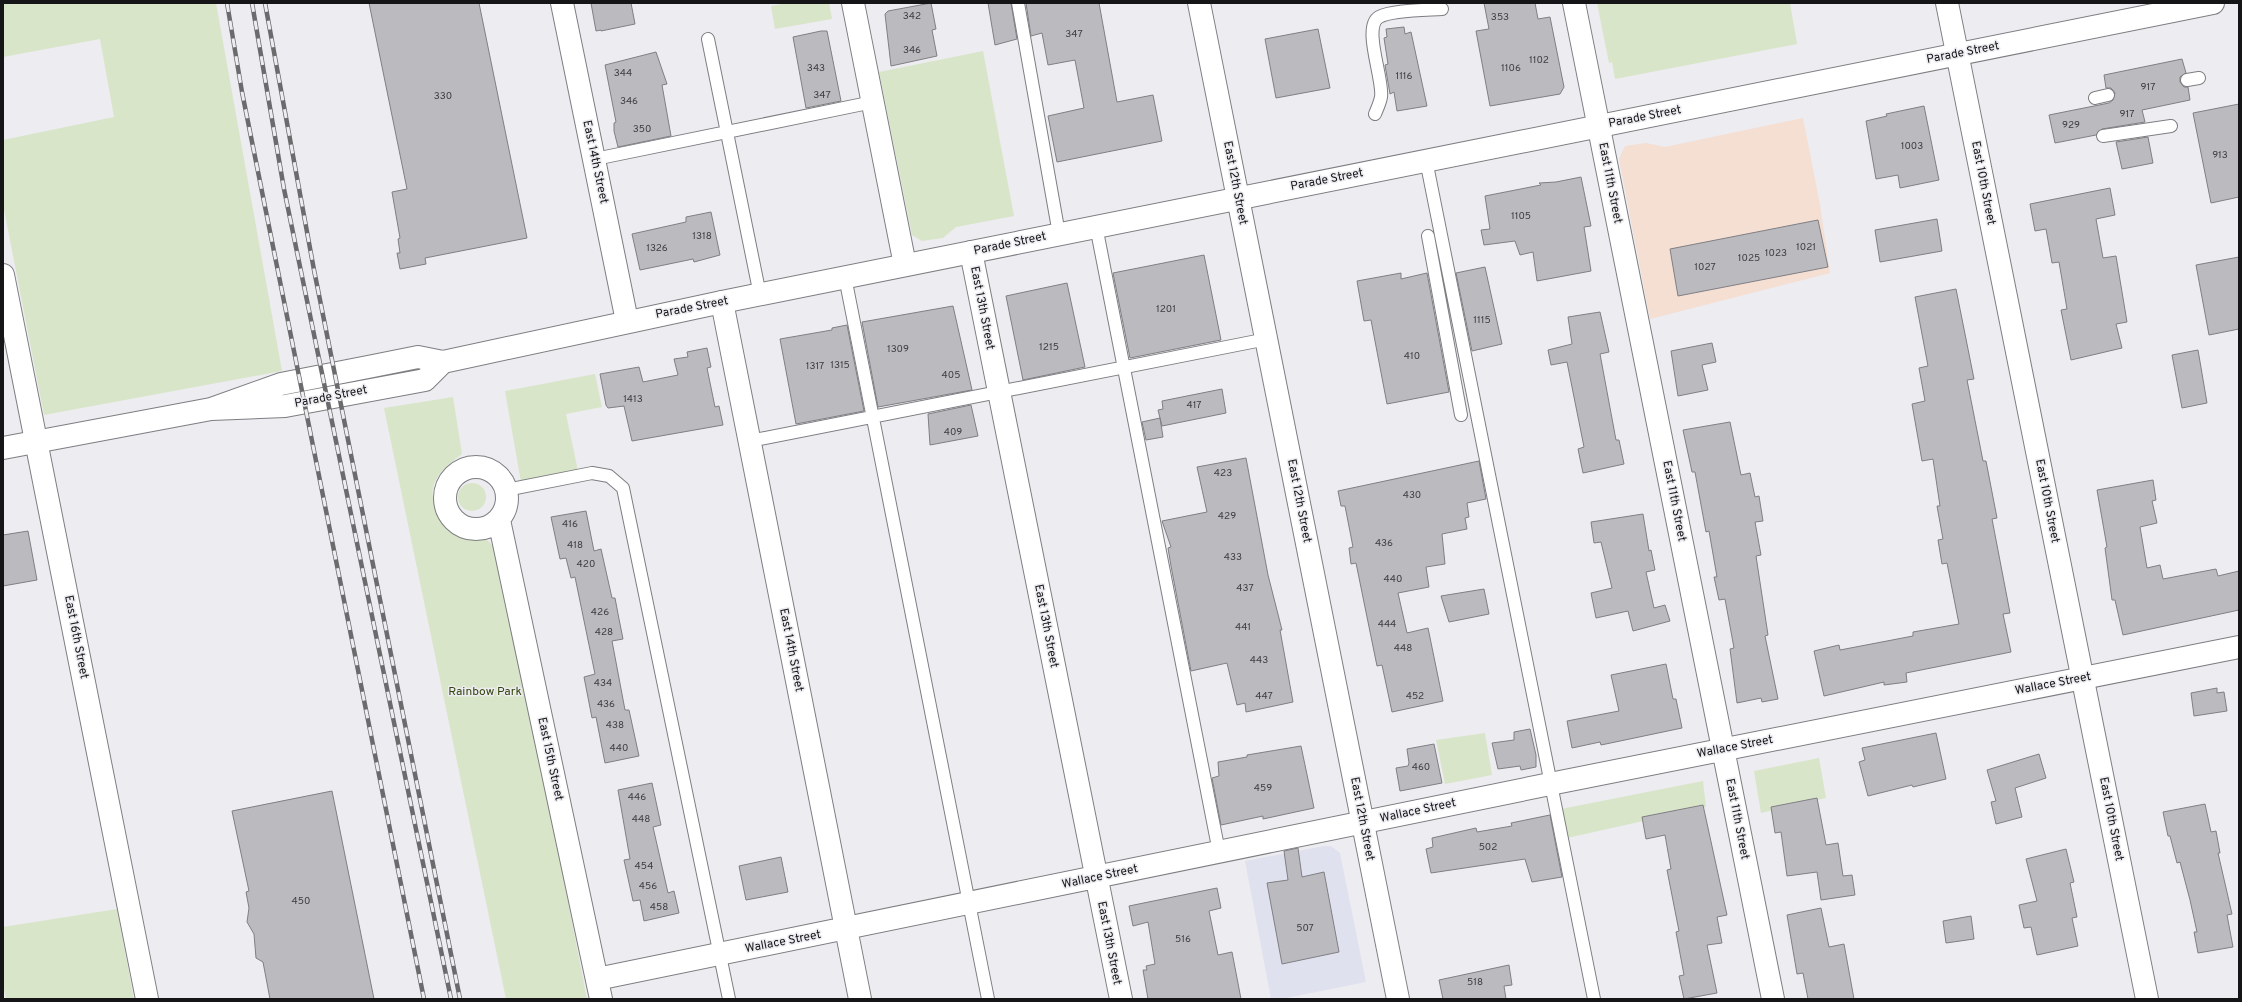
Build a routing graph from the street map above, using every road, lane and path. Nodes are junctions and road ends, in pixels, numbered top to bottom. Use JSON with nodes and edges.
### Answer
{"nodes":[{"id":1,"x":562,"y":3,"type":"edge"},
{"id":2,"x":854,"y":3,"type":"edge"},
{"id":3,"x":1018,"y":3,"type":"edge"},
{"id":4,"x":1199,"y":3,"type":"edge"},
{"id":5,"x":1574,"y":3,"type":"edge"},
{"id":6,"x":1947,"y":3,"type":"edge"},
{"id":7,"x":2213,"y":3,"type":"edge"},
{"id":8,"x":1442,"y":9,"type":"dead end"},
{"id":9,"x":708,"y":39,"type":"dead end"},
{"id":10,"x":1957,"y":54,"type":"junction"},
{"id":11,"x":2108,"y":95,"type":"dead end"},
{"id":12,"x":2095,"y":98,"type":"dead end"},
{"id":13,"x":873,"y":102,"type":"junction"},
{"id":14,"x":1375,"y":114,"type":"dead end"},
{"id":15,"x":1599,"y":126,"type":"junction"},
{"id":16,"x":2171,"y":126,"type":"dead end"},
{"id":17,"x":728,"y":132,"type":"junction"},
{"id":18,"x":2103,"y":136,"type":"dead end"},
{"id":19,"x":595,"y":159,"type":"junction"},
{"id":20,"x":1426,"y":160,"type":"junction"},
{"id":21,"x":1238,"y":198,"type":"junction"},
{"id":22,"x":1096,"y":226,"type":"junction"},
{"id":23,"x":1059,"y":234,"type":"junction"},
{"id":24,"x":1428,"y":236,"type":"dead end"},
{"id":25,"x":971,"y":252,"type":"junction"},
{"id":26,"x":905,"y":265,"type":"junction"},
{"id":27,"x":3,"y":275,"type":"edge"},
{"id":28,"x":845,"y":277,"type":"junction"},
{"id":29,"x":760,"y":295,"type":"junction"},
{"id":30,"x":722,"y":302,"type":"junction"},
{"id":31,"x":627,"y":321,"type":"junction"},
{"id":32,"x":1266,"y":339,"type":"junction"},
{"id":33,"x":1124,"y":366,"type":"junction"},
{"id":34,"x":999,"y":391,"type":"junction"},
{"id":35,"x":1461,"y":415,"type":"dead end"},
{"id":36,"x":872,"y":416,"type":"junction"},
{"id":37,"x":36,"y":441,"type":"junction"},
{"id":38,"x":750,"y":441,"type":"junction"},
{"id":39,"x":3,"y":448,"type":"edge"},
{"id":40,"x":506,"y":490,"type":"junction"},
{"id":41,"x":499,"y":520,"type":"junction"},
{"id":42,"x":2239,"y":647,"type":"edge"},
{"id":43,"x":2083,"y":678,"type":"junction"},
{"id":44,"x":1724,"y":749,"type":"junction"},
{"id":45,"x":1550,"y":784,"type":"junction"},
{"id":46,"x":1363,"y":822,"type":"junction"},
{"id":47,"x":1219,"y":852,"type":"junction"},
{"id":48,"x":1096,"y":878,"type":"junction"},
{"id":49,"x":969,"y":904,"type":"junction"},
{"id":50,"x":846,"y":929,"type":"junction"},
{"id":51,"x":720,"y":954,"type":"junction"},
{"id":52,"x":599,"y":989,"type":"edge"},
{"id":53,"x":147,"y":999,"type":"edge"},
{"id":54,"x":728,"y":999,"type":"edge"},
{"id":55,"x":860,"y":999,"type":"edge"},
{"id":56,"x":988,"y":999,"type":"edge"},
{"id":57,"x":1121,"y":999,"type":"edge"},
{"id":58,"x":1398,"y":999,"type":"edge"},
{"id":59,"x":1594,"y":999,"type":"edge"},
{"id":60,"x":1773,"y":999,"type":"edge"},
{"id":61,"x":2147,"y":999,"type":"edge"}],
"edges":[{"from":1,"to":19,"type":"street","name":"East 14th Street"},
{"from":2,"to":13,"type":"street"},
{"from":3,"to":23,"type":"lane"},
{"from":4,"to":21,"type":"street","name":"East 12th Street"},
{"from":5,"to":15,"type":"street","name":"East 11th Street"},
{"from":6,"to":10,"type":"street","name":"East 10th Street"},
{"from":7,"to":10,"type":"street","name":"Parade Street"},
{"from":8,"to":14,"type":"lane"},
{"from":9,"to":17,"type":"lane"},
{"from":10,"to":15,"type":"street","name":"Parade Street"},
{"from":10,"to":43,"type":"street","name":"East 10th Street"},
{"from":11,"to":12,"type":"lane"},
{"from":13,"to":17,"type":"lane"},
{"from":13,"to":26,"type":"street"},
{"from":15,"to":20,"type":"street","name":"Parade Street"},
{"from":15,"to":44,"type":"street","name":"East 11th Street"},
{"from":16,"to":18,"type":"lane"},
{"from":17,"to":19,"type":"lane"},
{"from":17,"to":29,"type":"lane"},
{"from":19,"to":31,"type":"street","name":"East 14th Street"},
{"from":20,"to":21,"type":"street","name":"Parade Street"},
{"from":20,"to":45,"type":"lane"},
{"from":21,"to":22,"type":"street","name":"Parade Street"},
{"from":21,"to":32,"type":"street","name":"East 12th Street"},
{"from":22,"to":23,"type":"street","name":"Parade Street"},
{"from":22,"to":33,"type":"lane"},
{"from":23,"to":25,"type":"street","name":"Parade Street"},
{"from":24,"to":35,"type":"lane"},
{"from":25,"to":26,"type":"street","name":"Parade Street"},
{"from":25,"to":34,"type":"street","name":"East 13th Street"},
{"from":26,"to":28,"type":"street","name":"Parade Street"},
{"from":27,"to":37,"type":"street","name":"East 16th Street"},
{"from":28,"to":29,"type":"street","name":"Parade Street"},
{"from":28,"to":36,"type":"lane"},
{"from":29,"to":30,"type":"street","name":"Parade Street"},
{"from":30,"to":31,"type":"street","name":"Parade Street"},
{"from":30,"to":38,"type":"street","name":"East 14th Street"},
{"from":31,"to":37,"type":"street","name":"Parade Street"},
{"from":32,"to":33,"type":"lane"},
{"from":32,"to":46,"type":"street","name":"East 12th Street"},
{"from":33,"to":34,"type":"lane"},
{"from":33,"to":47,"type":"lane"},
{"from":34,"to":36,"type":"lane"},
{"from":34,"to":48,"type":"street","name":"East 13th Street"},
{"from":36,"to":38,"type":"lane"},
{"from":36,"to":49,"type":"lane"},
{"from":37,"to":39,"type":"street","name":"Parade Street"},
{"from":37,"to":53,"type":"street","name":"East 16th Street"},
{"from":38,"to":50,"type":"street","name":"East 14th Street"},
{"from":40,"to":41,"type":"street"},
{"from":40,"to":41,"type":"street"},
{"from":40,"to":51,"type":"lane"},
{"from":41,"to":52,"type":"street","name":"East 15th Street"},
{"from":42,"to":43,"type":"street","name":"Wallace Street"},
{"from":43,"to":44,"type":"street","name":"Wallace Street"},
{"from":43,"to":61,"type":"street","name":"East 10th Street"},
{"from":44,"to":45,"type":"street","name":"Wallace Street"},
{"from":44,"to":60,"type":"street","name":"East 11th Street"},
{"from":45,"to":46,"type":"street","name":"Wallace Street"},
{"from":45,"to":59,"type":"lane"},
{"from":46,"to":47,"type":"street","name":"Wallace Street"},
{"from":46,"to":58,"type":"street","name":"East 12th Street"},
{"from":47,"to":48,"type":"street","name":"Wallace Street"},
{"from":48,"to":49,"type":"street","name":"Wallace Street"},
{"from":48,"to":57,"type":"street","name":"East 13th Street"},
{"from":49,"to":50,"type":"street","name":"Wallace Street"},
{"from":49,"to":56,"type":"lane"},
{"from":50,"to":51,"type":"street","name":"Wallace Street"},
{"from":50,"to":55,"type":"street","name":"East 14th Street"},
{"from":51,"to":52,"type":"street","name":"Wallace Street"},
{"from":51,"to":54,"type":"lane"}]}
